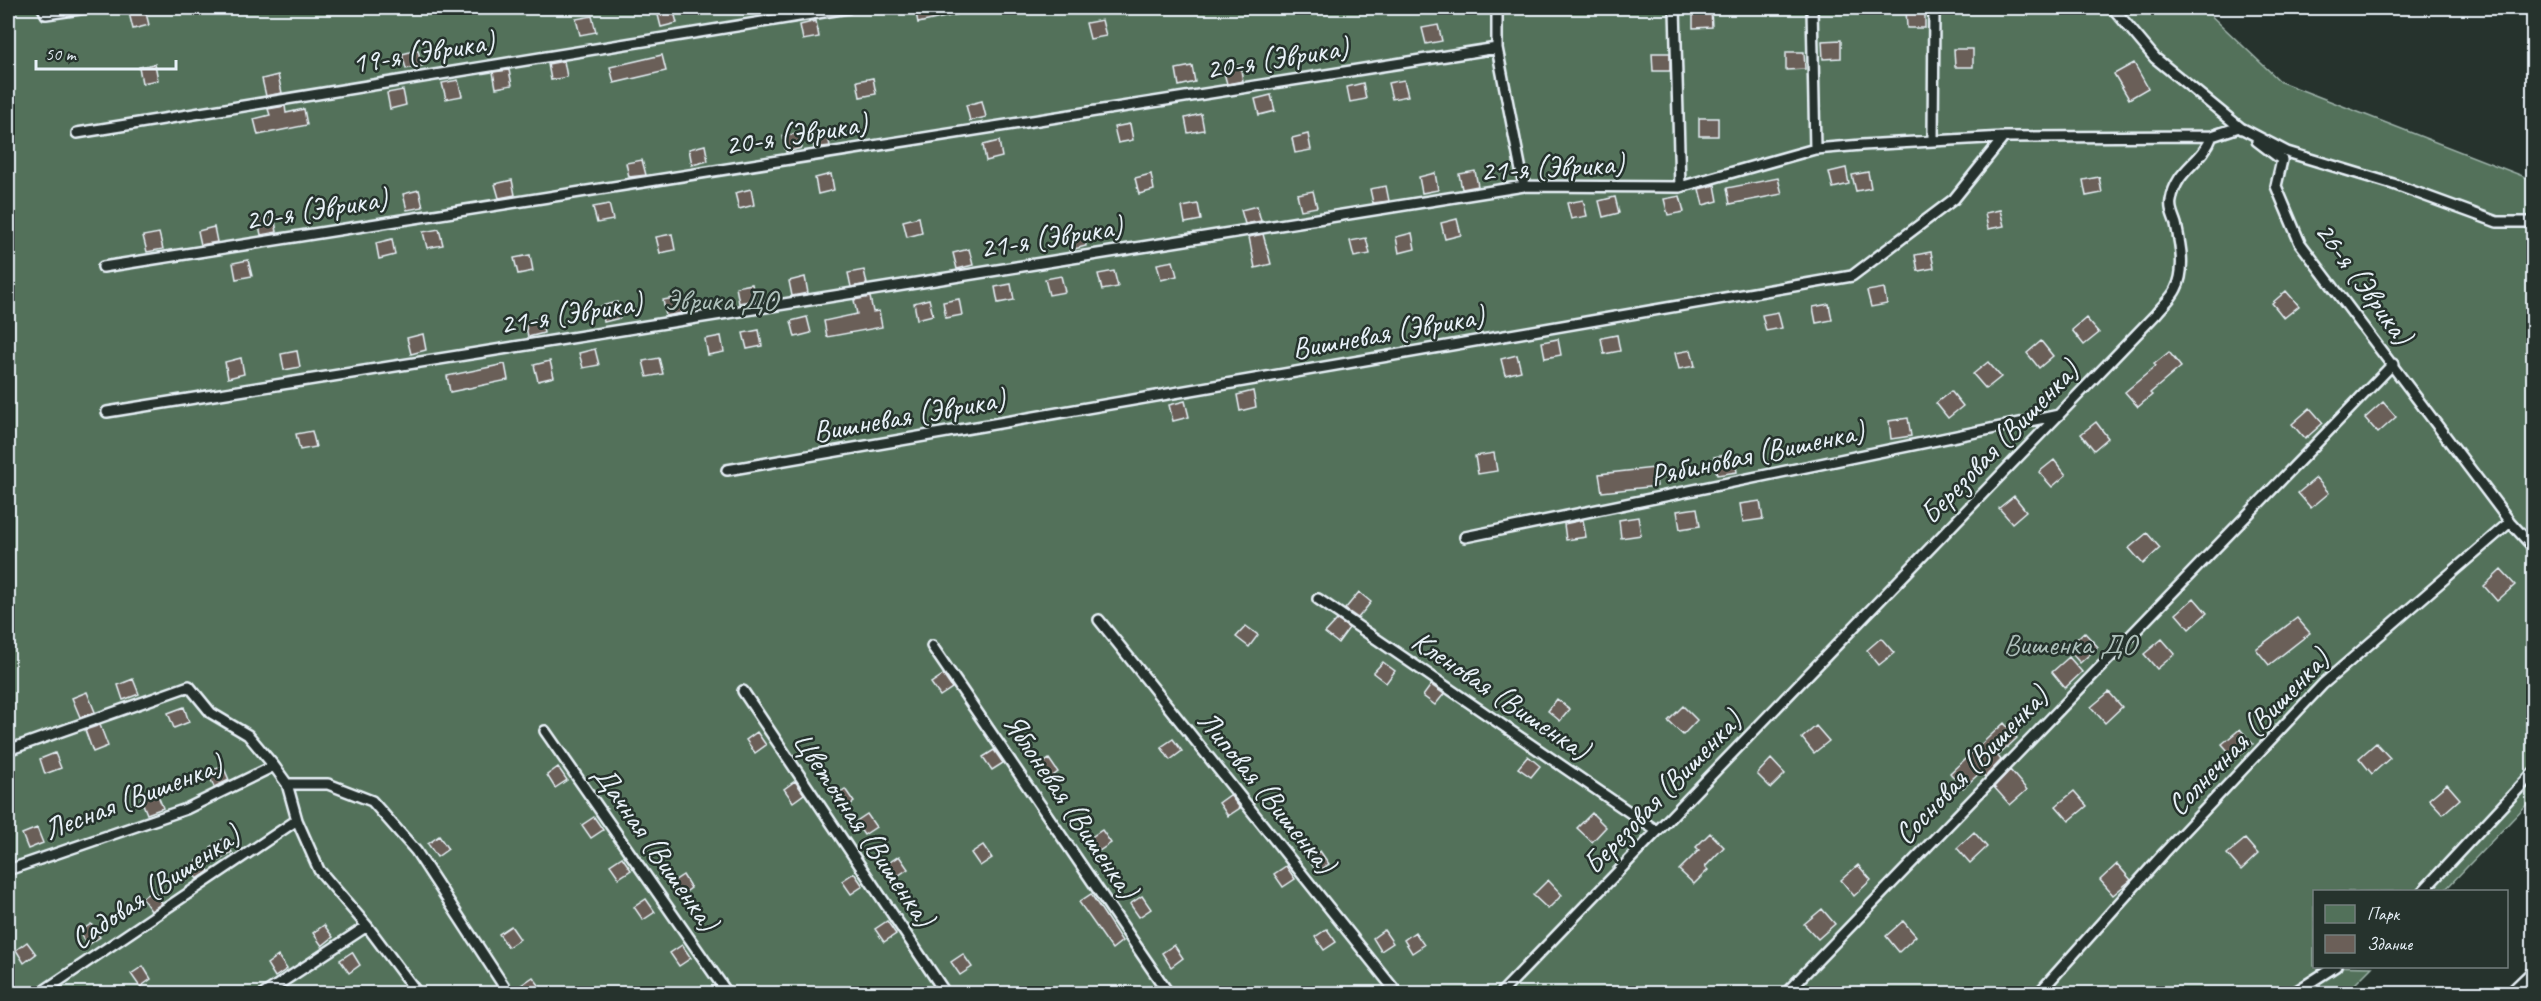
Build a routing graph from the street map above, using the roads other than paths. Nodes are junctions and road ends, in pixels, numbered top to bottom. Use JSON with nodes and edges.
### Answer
{"nodes":[{"id":1,"x":87,"y":8,"type":"edge"},
{"id":2,"x":849,"y":8,"type":"edge"},
{"id":3,"x":1497,"y":8,"type":"edge"},
{"id":4,"x":1675,"y":8,"type":"edge"},
{"id":5,"x":1812,"y":8,"type":"edge"},
{"id":6,"x":1934,"y":8,"type":"edge"},
{"id":7,"x":2113,"y":8,"type":"edge"},
{"id":8,"x":44,"y":11,"type":"edge"},
{"id":9,"x":1497,"y":48,"type":"junction"},
{"id":10,"x":2239,"y":127,"type":"junction"},
{"id":11,"x":77,"y":133,"type":"dead end"},
{"id":12,"x":2212,"y":136,"type":"junction"},
{"id":13,"x":2004,"y":138,"type":"junction"},
{"id":14,"x":1933,"y":140,"type":"junction"},
{"id":15,"x":1815,"y":149,"type":"junction"},
{"id":16,"x":1524,"y":186,"type":"junction"},
{"id":17,"x":1680,"y":187,"type":"junction"},
{"id":18,"x":2534,"y":222,"type":"edge"},
{"id":19,"x":103,"y":267,"type":"dead end"},
{"id":20,"x":2392,"y":364,"type":"junction"},
{"id":21,"x":107,"y":412,"type":"dead end"},
{"id":22,"x":2059,"y":415,"type":"junction"},
{"id":23,"x":727,"y":470,"type":"dead end"},
{"id":24,"x":2510,"y":522,"type":"junction"},
{"id":25,"x":1465,"y":537,"type":"dead end"},
{"id":26,"x":2534,"y":548,"type":"edge"},
{"id":27,"x":1318,"y":599,"type":"dead end"},
{"id":28,"x":1100,"y":620,"type":"dead end"},
{"id":29,"x":932,"y":646,"type":"dead end"},
{"id":30,"x":743,"y":691,"type":"dead end"},
{"id":31,"x":545,"y":731,"type":"dead end"},
{"id":32,"x":8,"y":750,"type":"edge"},
{"id":33,"x":274,"y":766,"type":"junction"},
{"id":34,"x":2534,"y":772,"type":"edge"},
{"id":35,"x":287,"y":784,"type":"junction"},
{"id":36,"x":297,"y":820,"type":"junction"},
{"id":37,"x":1657,"y":831,"type":"junction"},
{"id":38,"x":8,"y":870,"type":"edge"},
{"id":39,"x":2423,"y":890,"type":"edge"},
{"id":40,"x":367,"y":926,"type":"junction"},
{"id":41,"x":2333,"y":968,"type":"edge"},
{"id":42,"x":2534,"y":970,"type":"edge"},
{"id":43,"x":39,"y":993,"type":"edge"},
{"id":44,"x":264,"y":993,"type":"edge"},
{"id":45,"x":418,"y":993,"type":"edge"},
{"id":46,"x":509,"y":993,"type":"edge"},
{"id":47,"x":728,"y":993,"type":"edge"},
{"id":48,"x":945,"y":993,"type":"edge"},
{"id":49,"x":1169,"y":993,"type":"edge"},
{"id":50,"x":1398,"y":993,"type":"edge"},
{"id":51,"x":1500,"y":993,"type":"edge"},
{"id":52,"x":1785,"y":993,"type":"edge"},
{"id":53,"x":2038,"y":993,"type":"edge"},
{"id":54,"x":2292,"y":993,"type":"edge"},
{"id":55,"x":2510,"y":993,"type":"edge"}],
"edges":[{"from":1,"to":8,"type":"lane"},
{"from":2,"to":11,"type":"lane","name":"19-я (Эврика)"},
{"from":3,"to":9,"type":"lane"},
{"from":4,"to":17,"type":"lane"},
{"from":5,"to":15,"type":"lane"},
{"from":6,"to":14,"type":"lane"},
{"from":7,"to":10,"type":"lane","name":"26-я (Эврика)"},
{"from":9,"to":16,"type":"lane"},
{"from":9,"to":19,"type":"lane","name":"20-я (Эврика)"},
{"from":10,"to":12,"type":"lane"},
{"from":10,"to":18,"type":"lane"},
{"from":10,"to":20,"type":"lane","name":"26-я (Эврика)"},
{"from":12,"to":13,"type":"lane","name":"21-я (Эврика)"},
{"from":12,"to":22,"type":"lane","name":"Березовая (Вишенка)"},
{"from":13,"to":14,"type":"lane","name":"21-я (Эврика)"},
{"from":13,"to":23,"type":"lane","name":"Вишневая (Эврика)"},
{"from":14,"to":15,"type":"lane","name":"21-я (Эврика)"},
{"from":15,"to":17,"type":"lane","name":"21-я (Эврика)"},
{"from":16,"to":17,"type":"lane","name":"21-я (Эврика)"},
{"from":16,"to":21,"type":"lane","name":"21-я (Эврика)"},
{"from":20,"to":24,"type":"lane","name":"26-я (Эврика)"},
{"from":20,"to":52,"type":"lane","name":"Сосновая (Вишенка)"},
{"from":22,"to":25,"type":"lane","name":"Рябиновая (Вишенка)"},
{"from":22,"to":37,"type":"lane","name":"Березовая (Вишенка)"},
{"from":24,"to":26,"type":"lane","name":"26-я (Эврика)"},
{"from":24,"to":53,"type":"lane","name":"Солнечная (Вишенка)"},
{"from":27,"to":37,"type":"lane","name":"Кленовая (Вишенка)"},
{"from":28,"to":50,"type":"lane","name":"Липовая (Вишенка)"},
{"from":29,"to":49,"type":"lane","name":"Яблоневая (Вишенка)"},
{"from":30,"to":48,"type":"lane","name":"Цветочная (Вишенка)"},
{"from":31,"to":47,"type":"lane","name":"Дачная (Вишенка)"},
{"from":32,"to":33,"type":"lane"},
{"from":33,"to":35,"type":"lane"},
{"from":33,"to":38,"type":"lane","name":"Лесная (Вишенка)"},
{"from":34,"to":39,"type":"lane"},
{"from":35,"to":36,"type":"lane"},
{"from":35,"to":46,"type":"lane"},
{"from":36,"to":40,"type":"lane"},
{"from":36,"to":43,"type":"lane","name":"Садовая (Вишенка)"},
{"from":37,"to":51,"type":"lane","name":"Березовая (Вишенка)"},
{"from":40,"to":44,"type":"lane"},
{"from":40,"to":45,"type":"lane"},
{"from":41,"to":54,"type":"lane"},
{"from":42,"to":55,"type":"lane"}]}
